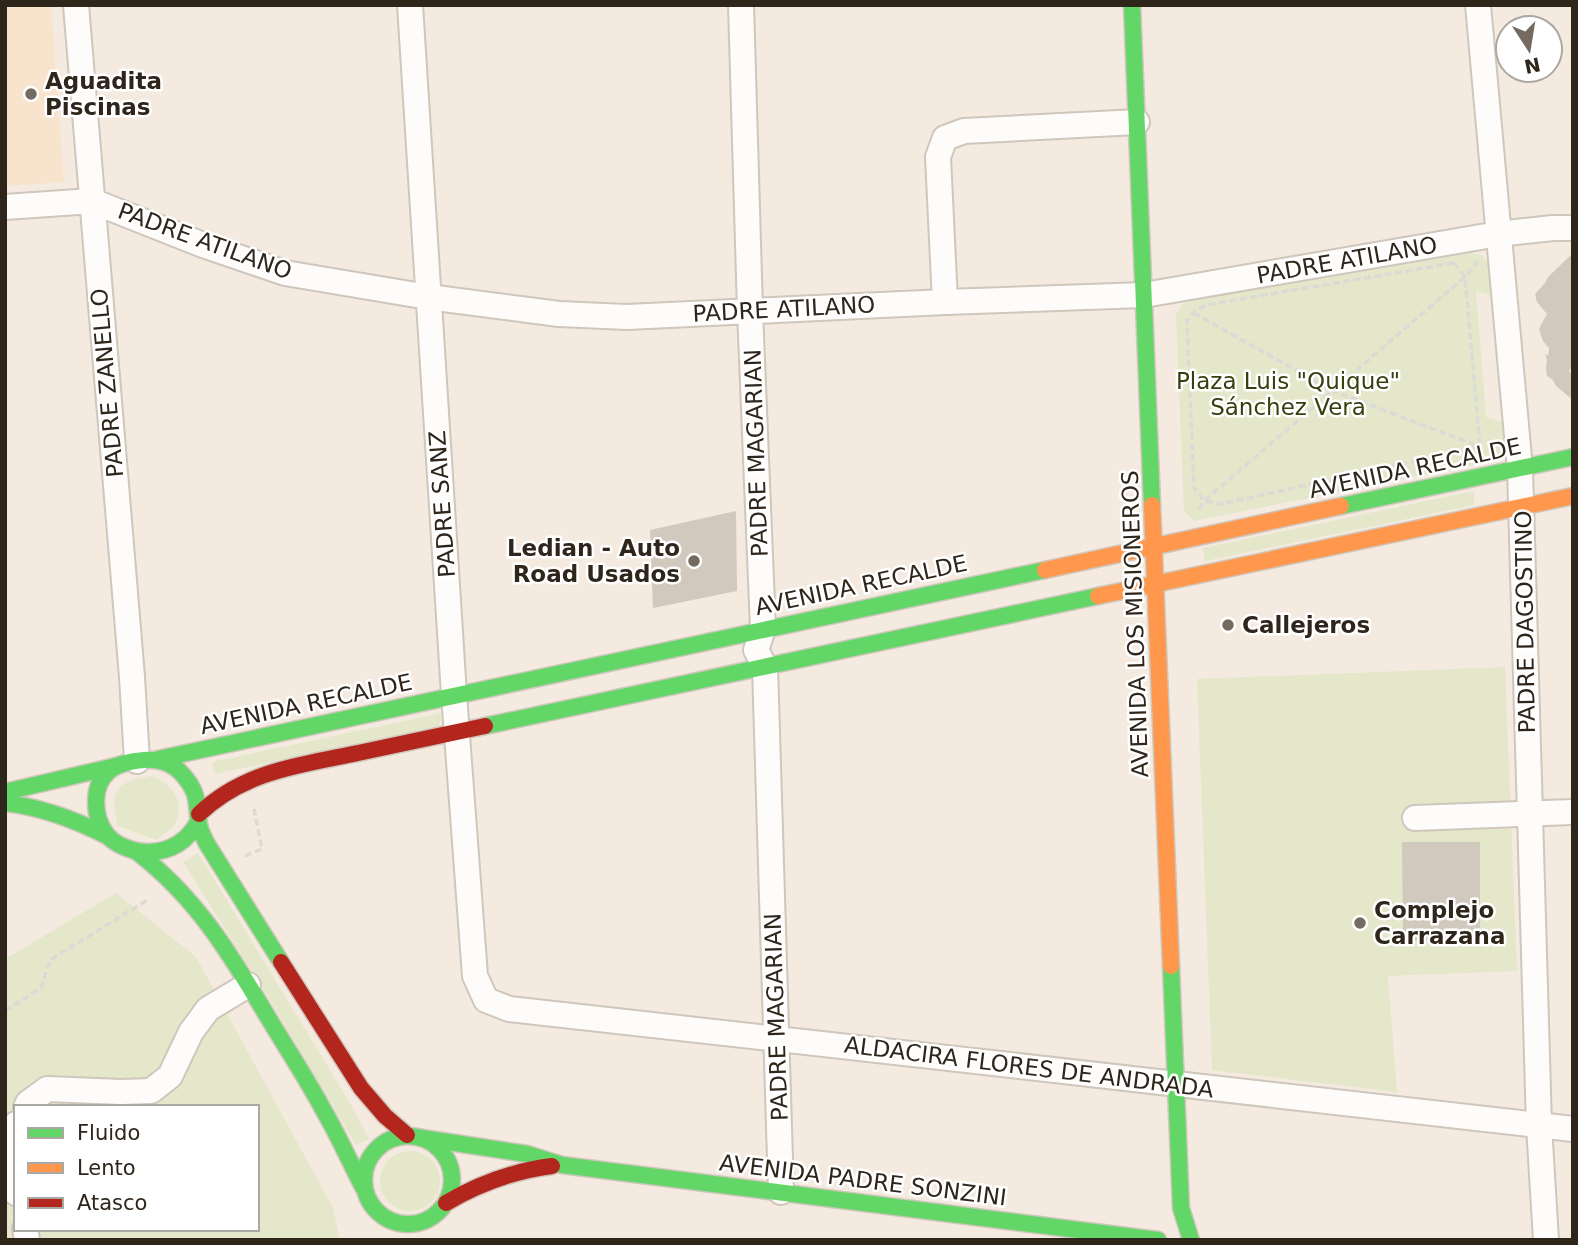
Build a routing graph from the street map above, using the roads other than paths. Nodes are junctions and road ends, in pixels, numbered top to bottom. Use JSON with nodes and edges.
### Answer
{"nodes":[{"id":1,"x":76,"y":5,"type":"edge"},
{"id":2,"x":410,"y":5,"type":"edge"},
{"id":3,"x":741,"y":5,"type":"edge"},
{"id":4,"x":1132,"y":5,"type":"edge"},
{"id":5,"x":1478,"y":5,"type":"edge"},
{"id":6,"x":1137,"y":122,"type":"junction"},
{"id":7,"x":92,"y":201,"type":"junction"},
{"id":8,"x":5,"y":207,"type":"edge"},
{"id":9,"x":1573,"y":228,"type":"edge"},
{"id":10,"x":1498,"y":234,"type":"junction"},
{"id":11,"x":1160,"y":292,"type":"junction"},
{"id":12,"x":428,"y":297,"type":"junction"},
{"id":13,"x":945,"y":302,"type":"junction"},
{"id":14,"x":750,"y":312,"type":"junction"},
{"id":15,"x":1573,"y":457,"type":"edge"},
{"id":16,"x":1520,"y":468,"type":"junction"},
{"id":17,"x":1573,"y":495,"type":"edge"},
{"id":18,"x":1522,"y":506,"type":"junction"},
{"id":19,"x":1154,"y":546,"type":"junction"},
{"id":20,"x":1177,"y":560,"type":"junction"},
{"id":21,"x":1157,"y":584,"type":"junction"},
{"id":22,"x":763,"y":629,"type":"junction"},
{"id":23,"x":765,"y":667,"type":"junction"},
{"id":24,"x":454,"y":695,"type":"junction"},
{"id":25,"x":457,"y":732,"type":"junction"},
{"id":26,"x":137,"y":762,"type":"junction"},
{"id":27,"x":5,"y":792,"type":"edge"},
{"id":28,"x":5,"y":803,"type":"edge"},
{"id":29,"x":1573,"y":812,"type":"edge"},
{"id":30,"x":1530,"y":814,"type":"junction"},
{"id":31,"x":199,"y":818,"type":"junction"},
{"id":32,"x":1415,"y":818,"type":"dead end"},
{"id":33,"x":109,"y":837,"type":"junction"},
{"id":34,"x":137,"y":852,"type":"junction"},
{"id":35,"x":248,"y":985,"type":"junction"},
{"id":36,"x":486,"y":1000,"type":"joint"},
{"id":37,"x":777,"y":1038,"type":"junction"},
{"id":38,"x":1191,"y":1087,"type":"junction"},
{"id":39,"x":27,"y":1105,"type":"edge"},
{"id":40,"x":1539,"y":1126,"type":"junction"},
{"id":41,"x":1573,"y":1129,"type":"edge"},
{"id":42,"x":415,"y":1136,"type":"junction"},
{"id":43,"x":562,"y":1165,"type":"junction"},
{"id":44,"x":363,"y":1187,"type":"junction"},
{"id":45,"x":781,"y":1192,"type":"junction"},
{"id":46,"x":444,"y":1205,"type":"junction"},
{"id":47,"x":377,"y":1213,"type":"junction"},
{"id":48,"x":1199,"y":1220,"type":"dead end"},
{"id":49,"x":440,"y":1229,"type":"dead end"},
{"id":50,"x":390,"y":1240,"type":"edge"},
{"id":51,"x":1158,"y":1240,"type":"edge"},
{"id":52,"x":1192,"y":1240,"type":"edge"},
{"id":53,"x":1546,"y":1240,"type":"edge"}],
"edges":[{"from":1,"to":7,"type":"street","name":"PADRE ZANELLO"},
{"from":2,"to":12,"type":"street","name":"PADRE SANZ"},
{"from":3,"to":14,"type":"street","name":"PADRE MAGARIAN"},
{"from":4,"to":6,"type":"main road","name":"AVENIDA LOS MISIONEROS"},
{"from":5,"to":10,"type":"street","name":"PADRE DAGOSTINO"},
{"from":6,"to":11,"type":"main road","name":"AVENIDA LOS MISIONEROS"},
{"from":6,"to":13,"type":"street"},
{"from":7,"to":8,"type":"street","name":"PADRE ATILANO"},
{"from":7,"to":12,"type":"street","name":"PADRE ATILANO"},
{"from":7,"to":26,"type":"street","name":"PADRE ZANELLO"},
{"from":9,"to":10,"type":"street","name":"PADRE ATILANO"},
{"from":10,"to":11,"type":"street","name":"PADRE ATILANO"},
{"from":10,"to":16,"type":"street","name":"PADRE DAGOSTINO"},
{"from":11,"to":13,"type":"street","name":"PADRE ATILANO"},
{"from":11,"to":19,"type":"main road","name":"AVENIDA LOS MISIONEROS"},
{"from":12,"to":14,"type":"street","name":"PADRE ATILANO"},
{"from":12,"to":24,"type":"street","name":"PADRE SANZ"},
{"from":13,"to":14,"type":"street","name":"PADRE ATILANO"},
{"from":14,"to":22,"type":"street","name":"PADRE MAGARIAN"},
{"from":15,"to":16,"type":"main road","name":"AVENIDA RECALDE"},
{"from":16,"to":18,"type":"street","name":"PADRE DAGOSTINO"},
{"from":16,"to":20,"type":"main road","name":"AVENIDA RECALDE"},
{"from":17,"to":18,"type":"main road","name":"AVENIDA RECALDE"},
{"from":18,"to":20,"type":"main road","name":"AVENIDA RECALDE"},
{"from":18,"to":30,"type":"street","name":"PADRE DAGOSTINO"},
{"from":19,"to":20,"type":"main road","name":"AVENIDA RECALDE"},
{"from":19,"to":21,"type":"main road","name":"AVENIDA LOS MISIONEROS"},
{"from":19,"to":22,"type":"main road","name":"AVENIDA RECALDE"},
{"from":20,"to":21,"type":"main road","name":"AVENIDA RECALDE"},
{"from":21,"to":23,"type":"main road","name":"AVENIDA RECALDE"},
{"from":21,"to":38,"type":"main road","name":"AVENIDA LOS MISIONEROS"},
{"from":22,"to":23,"type":"street","name":"PADRE MAGARIAN"},
{"from":22,"to":24,"type":"main road","name":"AVENIDA RECALDE"},
{"from":23,"to":25,"type":"main road","name":"AVENIDA RECALDE"},
{"from":23,"to":37,"type":"street","name":"PADRE MAGARIAN"},
{"from":24,"to":25,"type":"street","name":"PADRE SANZ"},
{"from":24,"to":26,"type":"main road","name":"AVENIDA RECALDE"},
{"from":25,"to":31,"type":"main road","name":"AVENIDA RECALDE"},
{"from":25,"to":36,"type":"street","name":"PADRE SANZ"},
{"from":26,"to":27,"type":"main road","name":"AVENIDA RECALDE"},
{"from":26,"to":31,"type":"main road"},
{"from":26,"to":33,"type":"main road"},
{"from":28,"to":33,"type":"main road"},
{"from":29,"to":30,"type":"street"},
{"from":30,"to":32,"type":"street"},
{"from":30,"to":40,"type":"street","name":"PADRE DAGOSTINO"},
{"from":31,"to":34,"type":"main road"},
{"from":31,"to":42,"type":"main road"},
{"from":33,"to":34,"type":"main road"},
{"from":34,"to":35,"type":"main road"},
{"from":35,"to":39,"type":"street"},
{"from":35,"to":44,"type":"main road"},
{"from":36,"to":37,"type":"street","name":"ALDACIRA FLORES DE ANDRADA"},
{"from":37,"to":38,"type":"street","name":"ALDACIRA FLORES DE ANDRADA"},
{"from":37,"to":45,"type":"street","name":"PADRE MAGARIAN"},
{"from":38,"to":40,"type":"street","name":"ALDACIRA FLORES DE ANDRADA"},
{"from":38,"to":52,"type":"main road","name":"AVENIDA LOS MISIONEROS"},
{"from":40,"to":41,"type":"street","name":"ALDACIRA FLORES DE ANDRADA"},
{"from":40,"to":53,"type":"street","name":"PADRE DAGOSTINO"},
{"from":42,"to":43,"type":"main road","name":"AVENIDA PADRE SONZINI"},
{"from":42,"to":44,"type":"main road"},
{"from":42,"to":46,"type":"main road"},
{"from":43,"to":45,"type":"main road","name":"AVENIDA PADRE SONZINI"},
{"from":43,"to":46,"type":"main road","name":"AVENIDA PADRE SONZINI"},
{"from":44,"to":47,"type":"main road"},
{"from":45,"to":51,"type":"main road","name":"AVENIDA PADRE SONZINI"},
{"from":46,"to":47,"type":"main road"},
{"from":46,"to":49,"type":"main road"},
{"from":47,"to":50,"type":"main road"},
{"from":48,"to":52,"type":"main road","name":"AVENIDA LOS MISIONEROS"}]}
